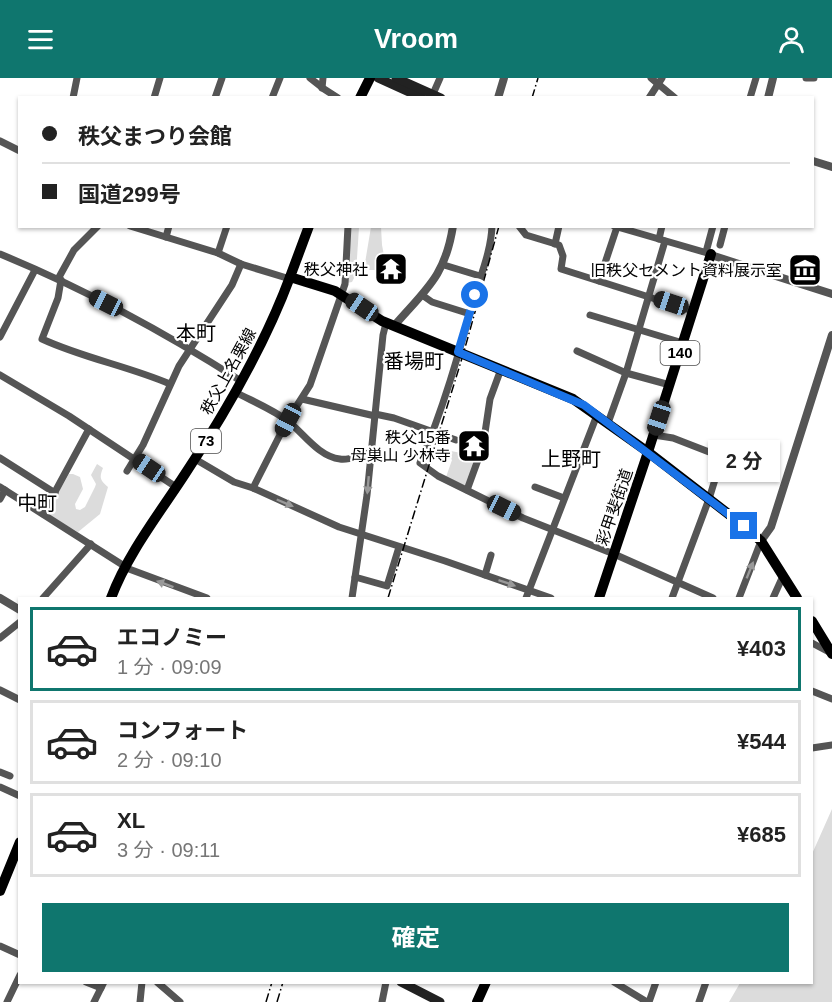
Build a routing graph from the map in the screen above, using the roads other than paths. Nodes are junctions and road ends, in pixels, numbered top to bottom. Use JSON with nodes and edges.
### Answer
{"nodes":[{"id":1,"x":77,"y":78,"type":"edge"},
{"id":2,"x":160,"y":78,"type":"edge"},
{"id":3,"x":222,"y":78,"type":"edge"},
{"id":4,"x":280,"y":78,"type":"edge"},
{"id":5,"x":310,"y":78,"type":"edge"},
{"id":6,"x":323,"y":78,"type":"edge"},
{"id":7,"x":370,"y":78,"type":"edge"},
{"id":8,"x":378,"y":78,"type":"edge"},
{"id":9,"x":396,"y":78,"type":"edge"},
{"id":10,"x":440,"y":78,"type":"edge"},
{"id":11,"x":503,"y":78,"type":"edge"},
{"id":12,"x":651,"y":78,"type":"edge"},
{"id":13,"x":756,"y":78,"type":"edge"},
{"id":14,"x":773,"y":78,"type":"edge"},
{"id":15,"x":806,"y":78,"type":"edge"},
{"id":16,"x":814,"y":78,"type":"edge"},
{"id":17,"x":660,"y":81,"type":"edge"},
{"id":18,"x":322,"y":87,"type":"junction"},
{"id":19,"x":73,"y":96,"type":"edge"},
{"id":20,"x":155,"y":96,"type":"edge"},
{"id":21,"x":216,"y":96,"type":"edge"},
{"id":22,"x":273,"y":96,"type":"edge"},
{"id":23,"x":335,"y":96,"type":"edge"},
{"id":24,"x":361,"y":96,"type":"edge"},
{"id":25,"x":418,"y":96,"type":"edge"},
{"id":26,"x":437,"y":96,"type":"edge"},
{"id":27,"x":498,"y":96,"type":"edge"},
{"id":28,"x":650,"y":96,"type":"edge"},
{"id":29,"x":673,"y":96,"type":"edge"},
{"id":30,"x":751,"y":96,"type":"edge"},
{"id":31,"x":768,"y":96,"type":"edge"},
{"id":32,"x":0,"y":141,"type":"edge"},
{"id":33,"x":18,"y":150,"type":"edge"},
{"id":34,"x":814,"y":161,"type":"edge"},
{"id":35,"x":832,"y":167,"type":"edge"},
{"id":36,"x":96,"y":228,"type":"edge"},
{"id":37,"x":137,"y":228,"type":"edge"},
{"id":38,"x":169,"y":228,"type":"edge"},
{"id":39,"x":226,"y":228,"type":"edge"},
{"id":40,"x":308,"y":228,"type":"edge"},
{"id":41,"x":348,"y":228,"type":"edge"},
{"id":42,"x":453,"y":228,"type":"edge"},
{"id":43,"x":492,"y":228,"type":"edge"},
{"id":44,"x":521,"y":228,"type":"edge"},
{"id":45,"x":559,"y":228,"type":"edge"},
{"id":46,"x":616,"y":228,"type":"edge"},
{"id":47,"x":620,"y":228,"type":"edge"},
{"id":48,"x":662,"y":228,"type":"edge"},
{"id":49,"x":713,"y":228,"type":"edge"},
{"id":50,"x":724,"y":228,"type":"edge"},
{"id":51,"x":166,"y":237,"type":"junction"},
{"id":52,"x":662,"y":240,"type":"junction"},
{"id":53,"x":555,"y":244,"type":"junction"},
{"id":54,"x":720,"y":245,"type":"dead end"},
{"id":55,"x":218,"y":253,"type":"junction"},
{"id":56,"x":0,"y":254,"type":"edge"},
{"id":57,"x":709,"y":254,"type":"junction"},
{"id":58,"x":241,"y":264,"type":"junction"},
{"id":59,"x":444,"y":265,"type":"junction"},
{"id":60,"x":34,"y":270,"type":"junction"},
{"id":61,"x":480,"y":276,"type":"junction"},
{"id":62,"x":290,"y":278,"type":"junction"},
{"id":63,"x":60,"y":280,"type":"junction"},
{"id":64,"x":599,"y":281,"type":"junction"},
{"id":65,"x":340,"y":293,"type":"junction"},
{"id":66,"x":832,"y":294,"type":"edge"},
{"id":67,"x":422,"y":296,"type":"junction"},
{"id":68,"x":649,"y":296,"type":"junction"},
{"id":69,"x":693,"y":311,"type":"junction"},
{"id":70,"x":470,"y":314,"type":"junction"},
{"id":71,"x":590,"y":315,"type":"dead end"},
{"id":72,"x":390,"y":324,"type":"junction"},
{"id":73,"x":638,"y":329,"type":"junction"},
{"id":74,"x":832,"y":335,"type":"edge"},
{"id":75,"x":0,"y":337,"type":"edge"},
{"id":76,"x":683,"y":343,"type":"junction"},
{"id":77,"x":191,"y":349,"type":"junction"},
{"id":78,"x":577,"y":351,"type":"dead end"},
{"id":79,"x":458,"y":352,"type":"junction"},
{"id":80,"x":501,"y":369,"type":"junction"},
{"id":81,"x":626,"y":373,"type":"junction"},
{"id":82,"x":0,"y":375,"type":"edge"},
{"id":83,"x":241,"y":381,"type":"junction"},
{"id":84,"x":170,"y":384,"type":"junction"},
{"id":85,"x":670,"y":385,"type":"junction"},
{"id":86,"x":235,"y":392,"type":"junction"},
{"id":87,"x":302,"y":399,"type":"junction"},
{"id":88,"x":375,"y":415,"type":"junction"},
{"id":89,"x":597,"y":415,"type":"junction"},
{"id":90,"x":288,"y":420,"type":"junction"},
{"id":91,"x":608,"y":423,"type":"junction"},
{"id":92,"x":89,"y":429,"type":"junction"},
{"id":93,"x":433,"y":432,"type":"junction"},
{"id":94,"x":654,"y":435,"type":"junction"},
{"id":95,"x":456,"y":440,"type":"dead end"},
{"id":96,"x":371,"y":453,"type":"junction"},
{"id":97,"x":648,"y":453,"type":"junction"},
{"id":98,"x":0,"y":458,"type":"edge"},
{"id":99,"x":135,"y":459,"type":"junction"},
{"id":100,"x":195,"y":459,"type":"junction"},
{"id":101,"x":127,"y":471,"type":"dead end"},
{"id":102,"x":176,"y":487,"type":"junction"},
{"id":103,"x":535,"y":487,"type":"dead end"},
{"id":104,"x":2,"y":488,"type":"edge"},
{"id":105,"x":252,"y":488,"type":"junction"},
{"id":106,"x":467,"y":490,"type":"junction"},
{"id":107,"x":55,"y":493,"type":"junction"},
{"id":108,"x":564,"y":498,"type":"junction"},
{"id":109,"x":0,"y":499,"type":"edge"},
{"id":110,"x":709,"y":499,"type":"junction"},
{"id":111,"x":43,"y":514,"type":"junction"},
{"id":112,"x":552,"y":529,"type":"junction"},
{"id":113,"x":361,"y":535,"type":"junction"},
{"id":114,"x":761,"y":541,"type":"junction"},
{"id":115,"x":91,"y":544,"type":"junction"},
{"id":116,"x":399,"y":547,"type":"junction"},
{"id":117,"x":614,"y":554,"type":"junction"},
{"id":118,"x":491,"y":555,"type":"dead end"},
{"id":119,"x":125,"y":566,"type":"junction"},
{"id":120,"x":485,"y":575,"type":"junction"},
{"id":121,"x":783,"y":576,"type":"junction"},
{"id":122,"x":355,"y":577,"type":"junction"},
{"id":123,"x":678,"y":583,"type":"junction"},
{"id":124,"x":528,"y":595,"type":"edge"},
{"id":125,"x":44,"y":597,"type":"edge"},
{"id":126,"x":111,"y":597,"type":"edge"},
{"id":127,"x":204,"y":597,"type":"edge"},
{"id":128,"x":352,"y":597,"type":"edge"},
{"id":129,"x":543,"y":597,"type":"edge"},
{"id":130,"x":599,"y":597,"type":"edge"},
{"id":131,"x":672,"y":597,"type":"edge"},
{"id":132,"x":711,"y":597,"type":"edge"},
{"id":133,"x":738,"y":597,"type":"edge"},
{"id":134,"x":773,"y":597,"type":"edge"},
{"id":135,"x":796,"y":597,"type":"edge"},
{"id":136,"x":0,"y":598,"type":"edge"},
{"id":137,"x":18,"y":609,"type":"edge"},
{"id":138,"x":813,"y":623,"type":"edge"},
{"id":139,"x":18,"y":624,"type":"edge"},
{"id":140,"x":0,"y":638,"type":"edge"},
{"id":141,"x":813,"y":644,"type":"edge"},
{"id":142,"x":832,"y":653,"type":"edge"},
{"id":143,"x":0,"y":690,"type":"edge"},
{"id":144,"x":813,"y":691,"type":"edge"},
{"id":145,"x":18,"y":699,"type":"edge"},
{"id":146,"x":832,"y":699,"type":"edge"},
{"id":147,"x":832,"y":745,"type":"edge"},
{"id":148,"x":813,"y":748,"type":"edge"},
{"id":149,"x":0,"y":772,"type":"edge"},
{"id":150,"x":10,"y":776,"type":"dead end"},
{"id":151,"x":0,"y":787,"type":"edge"},
{"id":152,"x":18,"y":795,"type":"edge"},
{"id":153,"x":18,"y":847,"type":"edge"},
{"id":154,"x":9,"y":869,"type":"edge"},
{"id":155,"x":0,"y":891,"type":"edge"},
{"id":156,"x":0,"y":946,"type":"edge"},
{"id":157,"x":18,"y":954,"type":"edge"},
{"id":158,"x":18,"y":979,"type":"edge"},
{"id":159,"x":142,"y":984,"type":"edge"},
{"id":160,"x":386,"y":984,"type":"edge"},
{"id":161,"x":405,"y":984,"type":"edge"},
{"id":162,"x":485,"y":984,"type":"edge"},
{"id":163,"x":617,"y":984,"type":"edge"},
{"id":164,"x":655,"y":984,"type":"edge"},
{"id":165,"x":705,"y":984,"type":"edge"},
{"id":166,"x":102,"y":985,"type":"edge"},
{"id":167,"x":167,"y":986,"type":"edge"},
{"id":168,"x":7,"y":1002,"type":"edge"},
{"id":169,"x":94,"y":1002,"type":"edge"},
{"id":170,"x":140,"y":1002,"type":"edge"},
{"id":171,"x":180,"y":1002,"type":"edge"},
{"id":172,"x":382,"y":1002,"type":"edge"},
{"id":173,"x":440,"y":1002,"type":"edge"},
{"id":174,"x":477,"y":1002,"type":"edge"},
{"id":175,"x":648,"y":1002,"type":"edge"},
{"id":176,"x":699,"y":1002,"type":"edge"}],
"edges":[{"from":1,"to":19,"type":"street"},
{"from":2,"to":20,"type":"street"},
{"from":3,"to":21,"type":"street"},
{"from":4,"to":22,"type":"street"},
{"from":5,"to":18,"type":"street"},
{"from":6,"to":18,"type":"street"},
{"from":7,"to":24,"type":"main road"},
{"from":8,"to":25,"type":"main road"},
{"from":9,"to":26,"type":"main road"},
{"from":10,"to":26,"type":"street"},
{"from":11,"to":27,"type":"street"},
{"from":12,"to":17,"type":"street"},
{"from":13,"to":30,"type":"street"},
{"from":14,"to":31,"type":"street"},
{"from":15,"to":16,"type":"street"},
{"from":17,"to":28,"type":"street"},
{"from":17,"to":29,"type":"street"},
{"from":18,"to":23,"type":"street"},
{"from":32,"to":33,"type":"street"},
{"from":34,"to":35,"type":"street"},
{"from":36,"to":63,"type":"street"},
{"from":37,"to":51,"type":"street"},
{"from":38,"to":51,"type":"street"},
{"from":39,"to":55,"type":"street"},
{"from":40,"to":62,"type":"main road","name":"秩父上名栗線"},
{"from":41,"to":65,"type":"street"},
{"from":42,"to":59,"type":"street"},
{"from":43,"to":61,"type":"street"},
{"from":44,"to":53,"type":"street"},
{"from":45,"to":53,"type":"street"},
{"from":46,"to":64,"type":"street"},
{"from":47,"to":52,"type":"street"},
{"from":48,"to":52,"type":"street"},
{"from":49,"to":57,"type":"street"},
{"from":50,"to":54,"type":"street"},
{"from":51,"to":55,"type":"street"},
{"from":52,"to":57,"type":"street"},
{"from":52,"to":68,"type":"street"},
{"from":53,"to":64,"type":"street"},
{"from":55,"to":58,"type":"street"},
{"from":56,"to":60,"type":"street"},
{"from":57,"to":66,"type":"street"},
{"from":57,"to":69,"type":"main road","name":"彩甲斐街道","number":"140"},
{"from":58,"to":62,"type":"street"},
{"from":58,"to":77,"type":"street"},
{"from":59,"to":61,"type":"street"},
{"from":59,"to":67,"type":"street"},
{"from":60,"to":63,"type":"street"},
{"from":60,"to":75,"type":"street"},
{"from":61,"to":70,"type":"street"},
{"from":62,"to":65,"type":"main road"},
{"from":62,"to":83,"type":"main road","name":"秩父上名栗線","number":"73"},
{"from":63,"to":77,"type":"street"},
{"from":63,"to":84,"type":"street"},
{"from":64,"to":68,"type":"street"},
{"from":65,"to":72,"type":"main road"},
{"from":65,"to":87,"type":"street"},
{"from":67,"to":70,"type":"street"},
{"from":67,"to":72,"type":"street"},
{"from":68,"to":69,"type":"street"},
{"from":68,"to":73,"type":"street"},
{"from":69,"to":76,"type":"main road","name":"彩甲斐街道","number":"140"},
{"from":70,"to":79,"type":"street"},
{"from":71,"to":73,"type":"street"},
{"from":72,"to":79,"type":"main road"},
{"from":72,"to":88,"type":"street"},
{"from":73,"to":76,"type":"street"},
{"from":73,"to":81,"type":"street"},
{"from":74,"to":114,"type":"street"},
{"from":76,"to":85,"type":"main road","name":"彩甲斐街道","number":"140"},
{"from":77,"to":83,"type":"street"},
{"from":77,"to":84,"type":"street"},
{"from":78,"to":81,"type":"street"},
{"from":79,"to":80,"type":"main road"},
{"from":79,"to":93,"type":"street"},
{"from":80,"to":89,"type":"main road"},
{"from":80,"to":106,"type":"street"},
{"from":81,"to":85,"type":"street"},
{"from":81,"to":91,"type":"street"},
{"from":82,"to":92,"type":"street"},
{"from":83,"to":86,"type":"main road","name":"秩父上名栗線","number":"73"},
{"from":84,"to":99,"type":"street"},
{"from":85,"to":94,"type":"main road","name":"彩甲斐街道","number":"140"},
{"from":86,"to":90,"type":"street"},
{"from":86,"to":100,"type":"main road","name":"秩父上名栗線","number":"73"},
{"from":87,"to":88,"type":"street"},
{"from":87,"to":90,"type":"street"},
{"from":88,"to":93,"type":"street"},
{"from":88,"to":96,"type":"street"},
{"from":89,"to":91,"type":"main road"},
{"from":89,"to":108,"type":"street"},
{"from":90,"to":96,"type":"street"},
{"from":90,"to":105,"type":"street"},
{"from":91,"to":97,"type":"main road"},
{"from":92,"to":99,"type":"street"},
{"from":92,"to":107,"type":"street"},
{"from":93,"to":95,"type":"street"},
{"from":93,"to":106,"type":"street"},
{"from":94,"to":97,"type":"main road","name":"彩甲斐街道","number":"140"},
{"from":94,"to":110,"type":"street"},
{"from":96,"to":113,"type":"street","one_way":true},
{"from":97,"to":110,"type":"main road"},
{"from":97,"to":117,"type":"main road","name":"彩甲斐街道","number":"140"},
{"from":98,"to":107,"type":"street"},
{"from":99,"to":101,"type":"street"},
{"from":99,"to":102,"type":"street"},
{"from":100,"to":102,"type":"main road","name":"秩父上名栗線","number":"73"},
{"from":100,"to":105,"type":"street"},
{"from":102,"to":119,"type":"main road","name":"秩父上名栗線","number":"73"},
{"from":103,"to":108,"type":"street"},
{"from":104,"to":109,"type":"street"},
{"from":104,"to":111,"type":"street"},
{"from":105,"to":113,"type":"street","one_way":true},
{"from":106,"to":112,"type":"street"},
{"from":107,"to":111,"type":"street"},
{"from":108,"to":112,"type":"street"},
{"from":110,"to":114,"type":"main road"},
{"from":110,"to":123,"type":"street"},
{"from":111,"to":115,"type":"street"},
{"from":112,"to":117,"type":"street"},
{"from":112,"to":124,"type":"street"},
{"from":113,"to":116,"type":"street"},
{"from":113,"to":122,"type":"street"},
{"from":114,"to":121,"type":"main road"},
{"from":133,"to":114,"type":"street","one_way":true},
{"from":115,"to":119,"type":"street"},
{"from":115,"to":125,"type":"street"},
{"from":116,"to":120,"type":"street"},
{"from":116,"to":122,"type":"street"},
{"from":117,"to":123,"type":"street"},
{"from":117,"to":130,"type":"main road","name":"彩甲斐街道","number":"140"},
{"from":118,"to":120,"type":"street"},
{"from":119,"to":126,"type":"main road","name":"秩父上名栗線","number":"73"},
{"from":127,"to":119,"type":"street","one_way":true},
{"from":120,"to":124,"type":"street","one_way":true},
{"from":121,"to":134,"type":"street"},
{"from":121,"to":135,"type":"main road"},
{"from":122,"to":128,"type":"street"},
{"from":123,"to":131,"type":"street"},
{"from":123,"to":132,"type":"street"},
{"from":124,"to":129,"type":"street"},
{"from":136,"to":137,"type":"street"},
{"from":138,"to":142,"type":"main road"},
{"from":139,"to":140,"type":"street"},
{"from":141,"to":142,"type":"street"},
{"from":143,"to":145,"type":"street"},
{"from":144,"to":146,"type":"street"},
{"from":147,"to":148,"type":"street"},
{"from":149,"to":150,"type":"street"},
{"from":151,"to":152,"type":"street"},
{"from":153,"to":154,"type":"main road"},
{"from":154,"to":155,"type":"main road"},
{"from":156,"to":157,"type":"street"},
{"from":158,"to":168,"type":"street"},
{"from":159,"to":170,"type":"street"},
{"from":160,"to":172,"type":"street"},
{"from":161,"to":173,"type":"main road"},
{"from":162,"to":174,"type":"main road"},
{"from":163,"to":175,"type":"street"},
{"from":164,"to":175,"type":"street"},
{"from":165,"to":176,"type":"street"},
{"from":166,"to":169,"type":"street"},
{"from":167,"to":171,"type":"street"}]}
